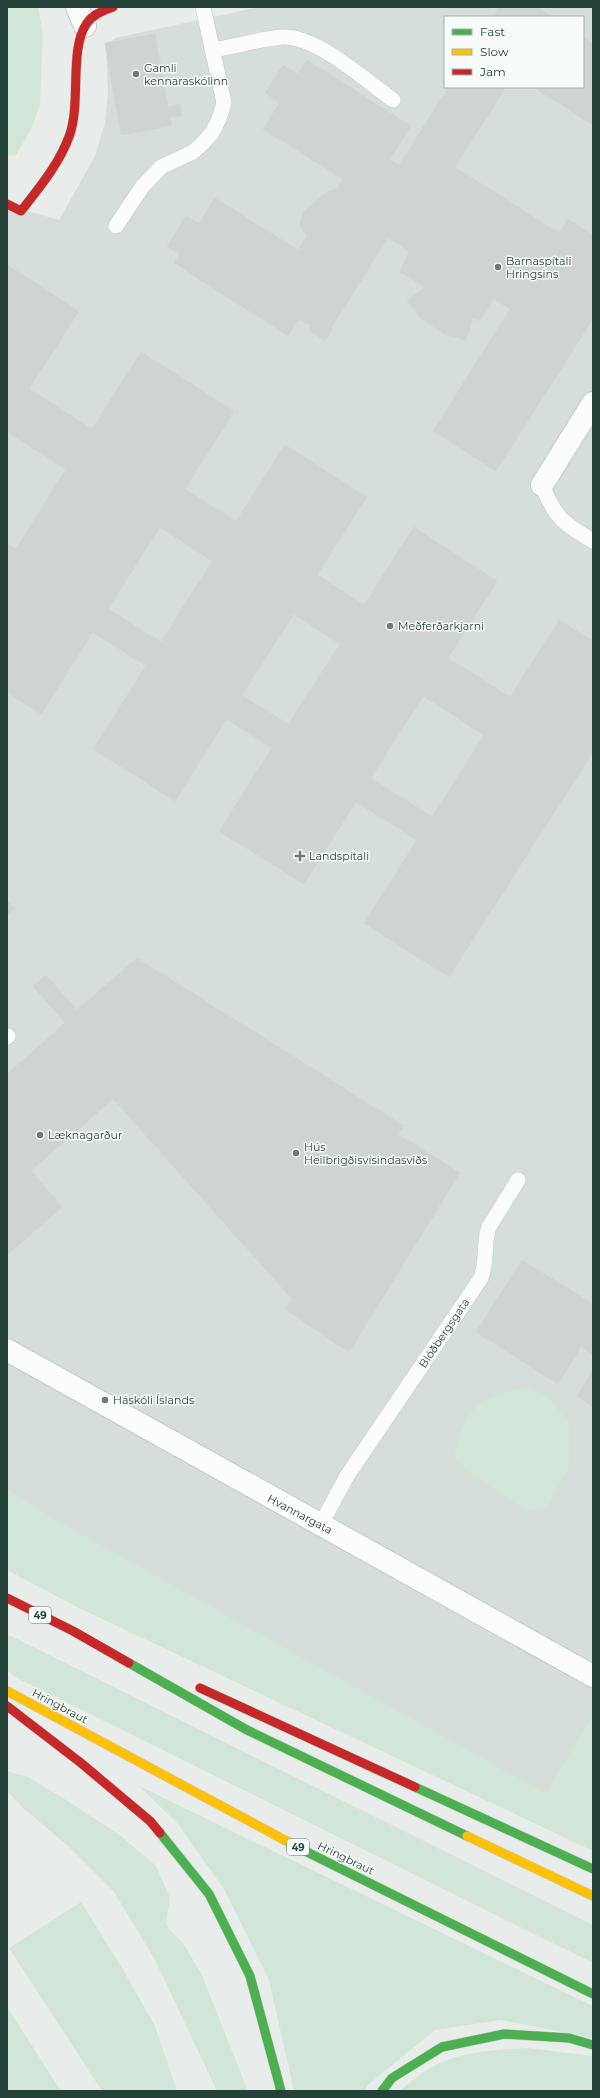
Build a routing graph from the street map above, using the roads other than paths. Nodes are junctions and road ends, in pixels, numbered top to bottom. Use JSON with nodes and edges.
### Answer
{"nodes":[{"id":1,"x":113,"y":7,"type":"edge"},
{"id":2,"x":203,"y":7,"type":"edge"},
{"id":3,"x":81,"y":16,"type":"edge"},
{"id":4,"x":212,"y":50,"type":"junction"},
{"id":5,"x":393,"y":100,"type":"dead end"},
{"id":6,"x":7,"y":204,"type":"edge"},
{"id":7,"x":116,"y":226,"type":"dead end"},
{"id":8,"x":593,"y":403,"type":"edge"},
{"id":9,"x":542,"y":485,"type":"joint"},
{"id":10,"x":590,"y":539,"type":"edge"},
{"id":11,"x":518,"y":1180,"type":"dead end"},
{"id":12,"x":7,"y":1350,"type":"edge"},
{"id":13,"x":321,"y":1524,"type":"junction"},
{"id":14,"x":7,"y":1598,"type":"edge"},
{"id":15,"x":73,"y":1631,"type":"junction"},
{"id":16,"x":167,"y":1674,"type":"dead end"},
{"id":17,"x":593,"y":1676,"type":"edge"},
{"id":18,"x":189,"y":1684,"type":"dead end"},
{"id":19,"x":7,"y":1691,"type":"edge"},
{"id":20,"x":7,"y":1706,"type":"edge"},
{"id":21,"x":593,"y":1869,"type":"edge"},
{"id":22,"x":593,"y":1896,"type":"edge"},
{"id":23,"x":593,"y":1994,"type":"edge"},
{"id":24,"x":593,"y":2045,"type":"edge"},
{"id":25,"x":281,"y":2091,"type":"edge"},
{"id":26,"x":382,"y":2091,"type":"edge"}],
"edges":[{"from":1,"to":3,"type":"main road"},
{"from":2,"to":4,"type":"lane"},
{"from":3,"to":6,"type":"main road"},
{"from":4,"to":5,"type":"lane"},
{"from":4,"to":7,"type":"lane"},
{"from":8,"to":9,"type":"street"},
{"from":9,"to":10,"type":"lane"},
{"from":11,"to":13,"type":"lane","name":"Blóðbergsgata"},
{"from":12,"to":13,"type":"street","name":"Hvannargata"},
{"from":13,"to":17,"type":"street","name":"Hvannargata"},
{"from":14,"to":15,"type":"main road","number":"49"},
{"from":15,"to":16,"type":"main road"},
{"from":15,"to":22,"type":"main road","number":"49"},
{"from":18,"to":21,"type":"main road"},
{"from":19,"to":23,"type":"main road","name":"Hringbraut","number":"49"},
{"from":20,"to":25,"type":"main road"},
{"from":24,"to":26,"type":"main road"}]}
